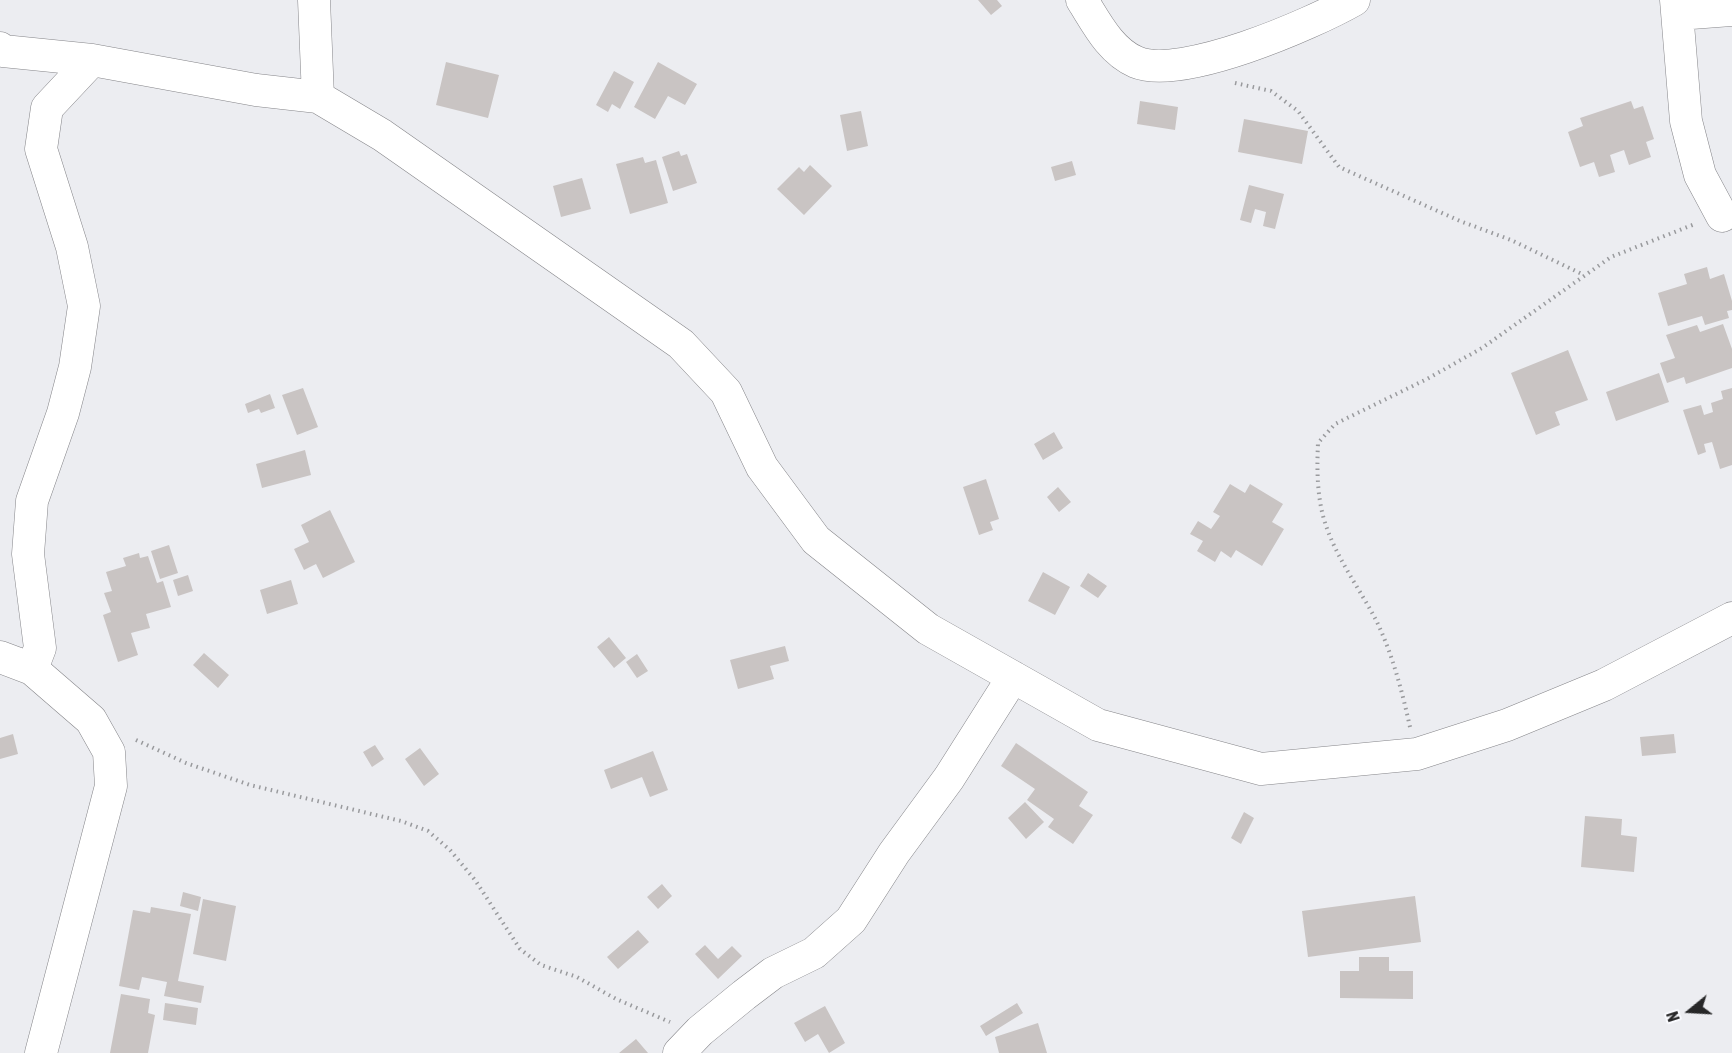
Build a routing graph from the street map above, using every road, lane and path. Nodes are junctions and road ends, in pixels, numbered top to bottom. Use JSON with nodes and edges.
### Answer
{"nodes":[{"id":1,"x":314,"y":0,"type":"edge"},
{"id":2,"x":1082,"y":0,"type":"edge"},
{"id":3,"x":1354,"y":0,"type":"edge"},
{"id":4,"x":1677,"y":7,"type":"edge"},
{"id":5,"x":1732,"y":10,"type":"edge"},
{"id":6,"x":1,"y":51,"type":"edge"},
{"id":7,"x":92,"y":60,"type":"junction"},
{"id":8,"x":1227,"y":81,"type":"dead end"},
{"id":9,"x":318,"y":97,"type":"junction"},
{"id":10,"x":1722,"y":216,"type":"joint"},
{"id":11,"x":1584,"y":275,"type":"junction"},
{"id":12,"x":1732,"y":618,"type":"edge"},
{"id":13,"x":0,"y":657,"type":"edge"},
{"id":14,"x":32,"y":669,"type":"junction"},
{"id":15,"x":1013,"y":677,"type":"junction"},
{"id":16,"x":134,"y":739,"type":"dead end"},
{"id":17,"x":1417,"y":754,"type":"junction"},
{"id":18,"x":690,"y":1042,"type":"edge"},
{"id":19,"x":41,"y":1053,"type":"edge"}],
"edges":[{"from":1,"to":9,"type":"street"},
{"from":2,"to":3,"type":"street"},
{"from":4,"to":5,"type":"street"},
{"from":4,"to":10,"type":"street"},
{"from":6,"to":7,"type":"street"},
{"from":7,"to":9,"type":"street"},
{"from":7,"to":14,"type":"street"},
{"from":8,"to":11,"type":"path"},
{"from":9,"to":15,"type":"street"},
{"from":10,"to":11,"type":"path"},
{"from":11,"to":17,"type":"path"},
{"from":12,"to":17,"type":"street"},
{"from":13,"to":14,"type":"street"},
{"from":14,"to":19,"type":"street"},
{"from":15,"to":17,"type":"street"},
{"from":15,"to":18,"type":"street"},
{"from":16,"to":18,"type":"path"}]}
